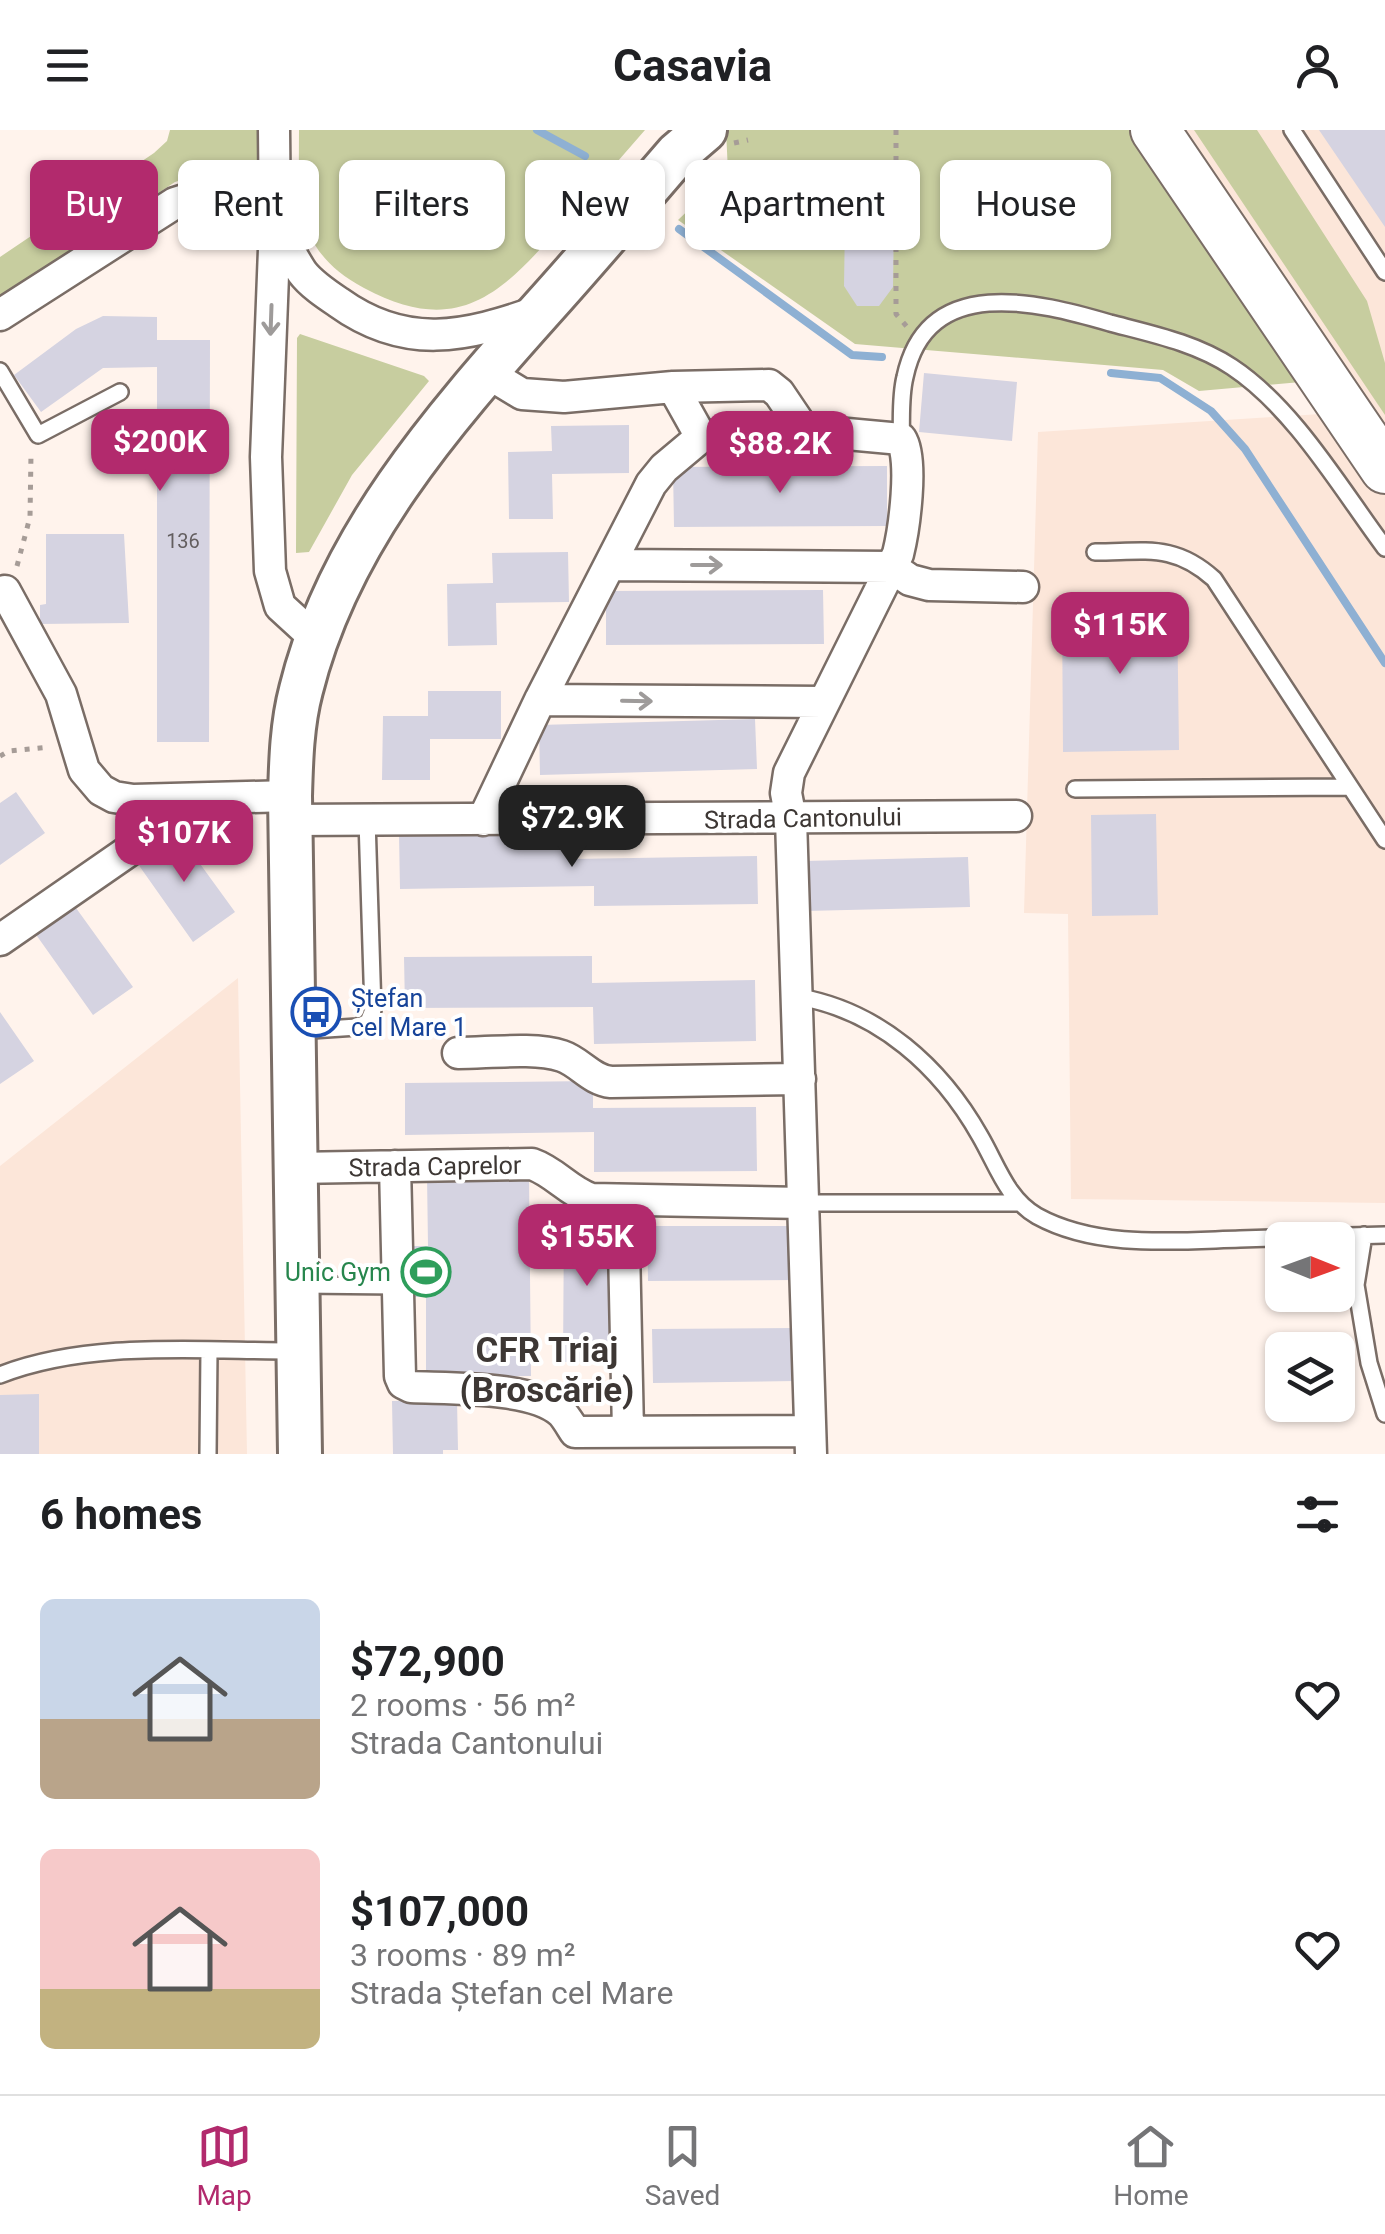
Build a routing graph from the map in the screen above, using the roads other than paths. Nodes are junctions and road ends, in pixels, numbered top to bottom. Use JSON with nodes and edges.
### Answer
{"nodes":[{"id":1,"x":274,"y":130,"type":"edge"},
{"id":2,"x":1155,"y":130,"type":"edge"},
{"id":3,"x":1292,"y":130,"type":"edge"},
{"id":4,"x":691,"y":138,"type":"edge"},
{"id":5,"x":274,"y":160,"type":"edge"},
{"id":6,"x":178,"y":202,"type":"edge"},
{"id":7,"x":273,"y":250,"type":"edge"},
{"id":8,"x":289,"y":250,"type":"edge"},
{"id":9,"x":1385,"y":272,"type":"edge"},
{"id":10,"x":542,"y":310,"type":"junction"},
{"id":11,"x":0,"y":315,"type":"edge"},
{"id":12,"x":0,"y":371,"type":"edge"},
{"id":13,"x":484,"y":372,"type":"junction"},
{"id":14,"x":673,"y":387,"type":"junction"},
{"id":15,"x":120,"y":392,"type":"dead end"},
{"id":16,"x":804,"y":430,"type":"junction"},
{"id":17,"x":701,"y":437,"type":"junction"},
{"id":18,"x":902,"y":438,"type":"junction"},
{"id":19,"x":1385,"y":469,"type":"edge"},
{"id":20,"x":1385,"y":548,"type":"edge"},
{"id":21,"x":1095,"y":552,"type":"dead end"},
{"id":22,"x":610,"y":565,"type":"junction"},
{"id":23,"x":891,"y":567,"type":"junction"},
{"id":24,"x":1023,"y":587,"type":"dead end"},
{"id":25,"x":5,"y":591,"type":"road end"},
{"id":26,"x":316,"y":639,"type":"junction"},
{"id":27,"x":540,"y":700,"type":"junction"},
{"id":28,"x":822,"y":702,"type":"junction"},
{"id":29,"x":1350,"y":787,"type":"junction"},
{"id":30,"x":1076,"y":789,"type":"dead end"},
{"id":31,"x":214,"y":800,"type":"junction"},
{"id":32,"x":290,"y":808,"type":"junction"},
{"id":33,"x":1016,"y":816,"type":"dead end"},
{"id":34,"x":791,"y":819,"type":"junction"},
{"id":35,"x":367,"y":820,"type":"junction"},
{"id":36,"x":484,"y":820,"type":"junction"},
{"id":37,"x":1385,"y":840,"type":"edge"},
{"id":38,"x":0,"y":940,"type":"edge"},
{"id":39,"x":798,"y":997,"type":"junction"},
{"id":40,"x":293,"y":1031,"type":"junction"},
{"id":41,"x":458,"y":1053,"type":"dead end"},
{"id":42,"x":800,"y":1078,"type":"junction"},
{"id":43,"x":394,"y":1166,"type":"junction"},
{"id":44,"x":295,"y":1168,"type":"junction"},
{"id":45,"x":624,"y":1202,"type":"junction"},
{"id":46,"x":804,"y":1203,"type":"junction"},
{"id":47,"x":1016,"y":1203,"type":"junction"},
{"id":48,"x":1385,"y":1235,"type":"edge"},
{"id":49,"x":1364,"y":1236,"type":"junction"},
{"id":50,"x":296,"y":1285,"type":"junction"},
{"id":51,"x":396,"y":1286,"type":"junction"},
{"id":52,"x":210,"y":1351,"type":"junction"},
{"id":53,"x":298,"y":1351,"type":"junction"},
{"id":54,"x":0,"y":1375,"type":"edge"},
{"id":55,"x":1385,"y":1414,"type":"edge"},
{"id":56,"x":628,"y":1432,"type":"junction"},
{"id":57,"x":810,"y":1442,"type":"edge"},
{"id":58,"x":575,"y":1443,"type":"edge"},
{"id":59,"x":208,"y":1454,"type":"edge"},
{"id":60,"x":300,"y":1454,"type":"edge"}],
"edges":[{"from":1,"to":5,"type":"street"},
{"from":2,"to":19,"type":"main road"},
{"from":3,"to":9,"type":"lane"},
{"from":4,"to":10,"type":"main road"},
{"from":6,"to":11,"type":"street"},
{"from":7,"to":26,"type":"street","one_way":true},
{"from":8,"to":10,"type":"street"},
{"from":10,"to":13,"type":"main road"},
{"from":12,"to":15,"type":"lane"},
{"from":13,"to":14,"type":"street"},
{"from":13,"to":26,"type":"main road"},
{"from":14,"to":16,"type":"street"},
{"from":14,"to":17,"type":"street"},
{"from":16,"to":17,"type":"street"},
{"from":16,"to":18,"type":"street"},
{"from":17,"to":22,"type":"street"},
{"from":18,"to":20,"type":"lane"},
{"from":18,"to":23,"type":"street"},
{"from":21,"to":29,"type":"lane"},
{"from":22,"to":23,"type":"street","one_way":true},
{"from":22,"to":27,"type":"street"},
{"from":23,"to":24,"type":"street"},
{"from":23,"to":28,"type":"street"},
{"from":25,"to":31,"type":"street","name":"Strada Cantonului"},
{"from":26,"to":32,"type":"main road"},
{"from":27,"to":28,"type":"street","one_way":true},
{"from":27,"to":36,"type":"street"},
{"from":28,"to":34,"type":"street"},
{"from":29,"to":30,"type":"lane"},
{"from":29,"to":37,"type":"lane"},
{"from":31,"to":32,"type":"street","name":"Strada Cantonului"},
{"from":31,"to":38,"type":"street"},
{"from":32,"to":35,"type":"street","name":"Strada Cantonului"},
{"from":32,"to":40,"type":"main road"},
{"from":33,"to":34,"type":"street","name":"Strada Cantonului"},
{"from":34,"to":36,"type":"street","name":"Strada Cantonului"},
{"from":34,"to":39,"type":"street"},
{"from":35,"to":36,"type":"street","name":"Strada Cantonului"},
{"from":35,"to":40,"type":"lane"},
{"from":39,"to":42,"type":"street"},
{"from":39,"to":47,"type":"lane"},
{"from":40,"to":44,"type":"main road"},
{"from":41,"to":42,"type":"street"},
{"from":42,"to":46,"type":"street"},
{"from":43,"to":44,"type":"street","name":"Strada Caprelor"},
{"from":43,"to":45,"type":"street","name":"Strada Caprelor"},
{"from":43,"to":51,"type":"street"},
{"from":44,"to":50,"type":"main road"},
{"from":45,"to":46,"type":"street","name":"Strada Caprelor"},
{"from":45,"to":56,"type":"street"},
{"from":46,"to":47,"type":"lane"},
{"from":46,"to":57,"type":"street"},
{"from":47,"to":49,"type":"lane"},
{"from":48,"to":49,"type":"lane"},
{"from":49,"to":55,"type":"lane"},
{"from":50,"to":51,"type":"lane"},
{"from":50,"to":53,"type":"main road"},
{"from":51,"to":58,"type":"street"},
{"from":52,"to":53,"type":"lane"},
{"from":52,"to":54,"type":"lane"},
{"from":52,"to":59,"type":"lane"},
{"from":53,"to":60,"type":"main road"},
{"from":56,"to":57,"type":"street"},
{"from":56,"to":58,"type":"street"}]}
